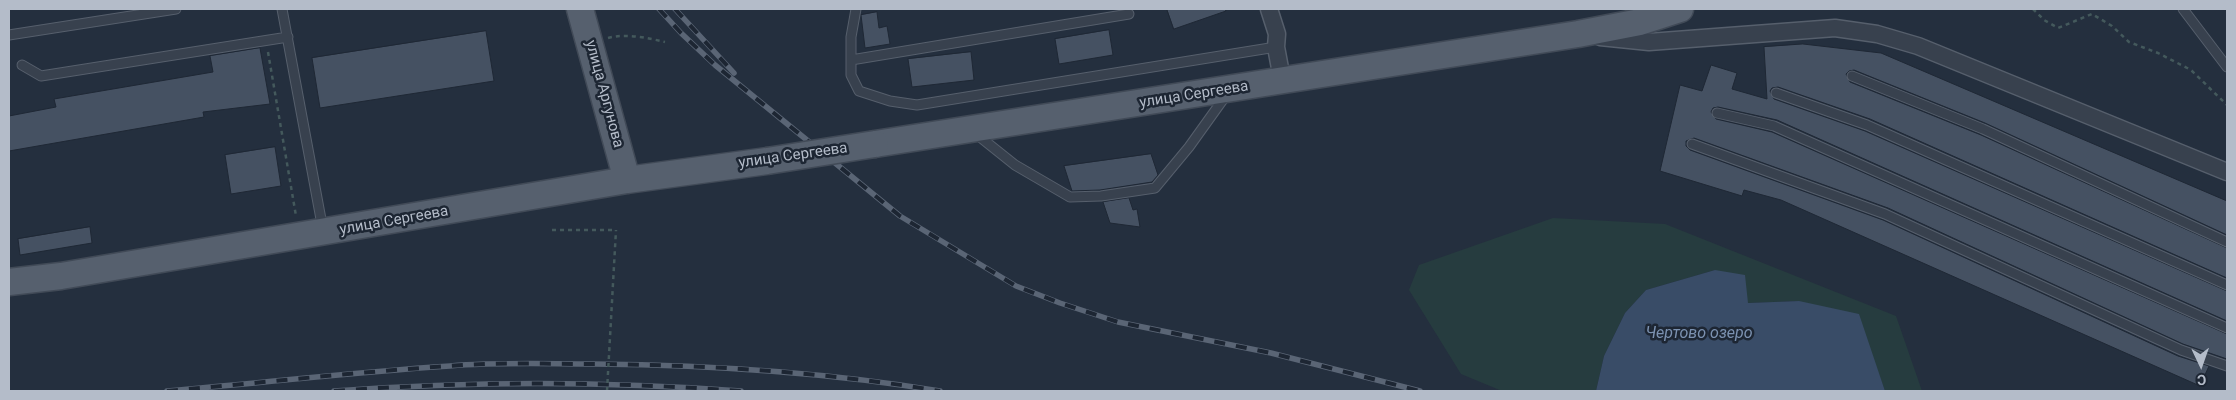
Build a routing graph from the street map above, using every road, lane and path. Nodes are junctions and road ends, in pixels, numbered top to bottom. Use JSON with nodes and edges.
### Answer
{"nodes":[{"id":1,"x":176,"y":9,"type":"edge"},
{"id":2,"x":282,"y":9,"type":"edge"},
{"id":3,"x":580,"y":9,"type":"edge"},
{"id":4,"x":856,"y":9,"type":"edge"},
{"id":5,"x":1269,"y":9,"type":"edge"},
{"id":6,"x":1680,"y":9,"type":"edge"},
{"id":7,"x":2033,"y":9,"type":"edge"},
{"id":8,"x":2183,"y":9,"type":"edge"},
{"id":9,"x":1129,"y":14,"type":"dead end"},
{"id":10,"x":1578,"y":34,"type":"junction"},
{"id":11,"x":9,"y":35,"type":"edge"},
{"id":12,"x":288,"y":37,"type":"junction"},
{"id":13,"x":266,"y":40,"type":"junction"},
{"id":14,"x":602,"y":40,"type":"dead end"},
{"id":15,"x":666,"y":42,"type":"dead end"},
{"id":16,"x":1276,"y":48,"type":"junction"},
{"id":17,"x":850,"y":60,"type":"junction"},
{"id":18,"x":22,"y":65,"type":"dead end"},
{"id":19,"x":2227,"y":67,"type":"edge"},
{"id":20,"x":1852,"y":76,"type":"dead end"},
{"id":21,"x":1282,"y":79,"type":"junction"},
{"id":22,"x":1230,"y":89,"type":"junction"},
{"id":23,"x":1776,"y":93,"type":"dead end"},
{"id":24,"x":2227,"y":105,"type":"edge"},
{"id":25,"x":1717,"y":113,"type":"dead end"},
{"id":26,"x":971,"y":130,"type":"junction"},
{"id":27,"x":1692,"y":144,"type":"dead end"},
{"id":28,"x":2227,"y":172,"type":"edge"},
{"id":29,"x":627,"y":180,"type":"junction"},
{"id":30,"x":296,"y":218,"type":"dead end"},
{"id":31,"x":552,"y":230,"type":"dead end"},
{"id":32,"x":324,"y":233,"type":"junction"},
{"id":33,"x":2227,"y":242,"type":"edge"},
{"id":34,"x":9,"y":282,"type":"edge"},
{"id":35,"x":2227,"y":285,"type":"edge"},
{"id":36,"x":2227,"y":328,"type":"edge"},
{"id":37,"x":2227,"y":366,"type":"edge"},
{"id":38,"x":607,"y":391,"type":"edge"}],
"edges":[{"from":1,"to":11,"type":"lane"},
{"from":2,"to":12,"type":"lane"},
{"from":3,"to":29,"type":"main road","name":"улица Аргунова"},
{"from":4,"to":17,"type":"lane"},
{"from":5,"to":16,"type":"street"},
{"from":6,"to":10,"type":"main road","name":"улица Сергеева"},
{"from":7,"to":24,"type":"path"},
{"from":8,"to":19,"type":"lane"},
{"from":9,"to":17,"type":"lane"},
{"from":10,"to":21,"type":"main road","name":"улица Сергеева"},
{"from":10,"to":28,"type":"street"},
{"from":12,"to":13,"type":"lane"},
{"from":12,"to":32,"type":"lane"},
{"from":13,"to":18,"type":"lane"},
{"from":13,"to":30,"type":"path"},
{"from":14,"to":15,"type":"path"},
{"from":16,"to":17,"type":"lane"},
{"from":16,"to":21,"type":"street"},
{"from":20,"to":33,"type":"lane"},
{"from":21,"to":22,"type":"main road","name":"улица Сергеева"},
{"from":22,"to":26,"type":"main road","name":"улица Сергеева"},
{"from":22,"to":26,"type":"lane"},
{"from":23,"to":35,"type":"lane"},
{"from":25,"to":36,"type":"lane"},
{"from":26,"to":29,"type":"main road","name":"улица Сергеева","bridge":true},
{"from":27,"to":37,"type":"lane"},
{"from":29,"to":32,"type":"main road","name":"улица Сергеева"},
{"from":31,"to":38,"type":"path","bridge":true},
{"from":32,"to":34,"type":"main road","name":"улица Сергеева"}]}
